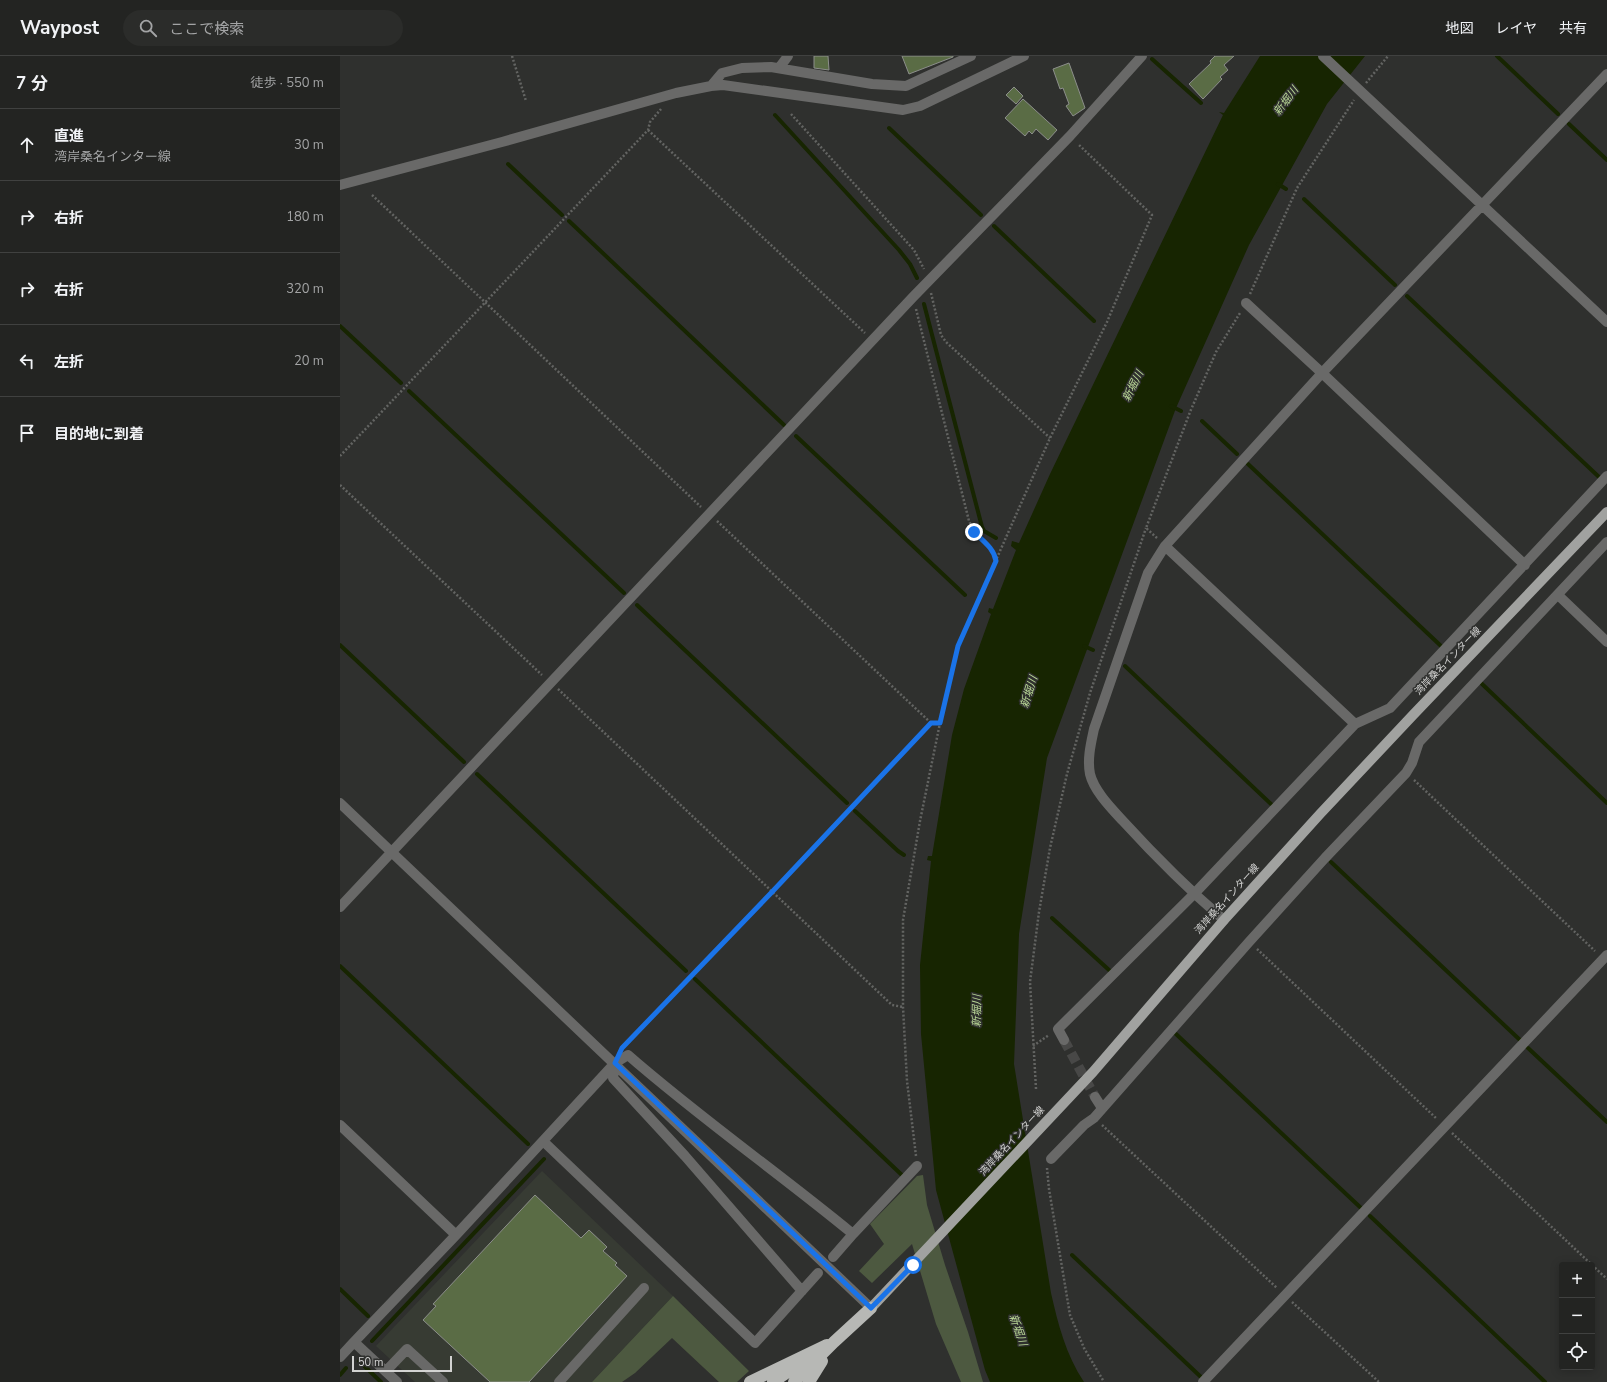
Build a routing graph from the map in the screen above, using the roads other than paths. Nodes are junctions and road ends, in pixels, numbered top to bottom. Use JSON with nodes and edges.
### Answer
{"nodes":[{"id":1,"x":788,"y":56,"type":"edge"},
{"id":2,"x":971,"y":56,"type":"edge"},
{"id":3,"x":1024,"y":56,"type":"edge"},
{"id":4,"x":1142,"y":56,"type":"edge"},
{"id":5,"x":1323,"y":56,"type":"edge"},
{"id":6,"x":779,"y":68,"type":"junction"},
{"id":7,"x":1607,"y":74,"type":"edge"},
{"id":8,"x":710,"y":86,"type":"junction"},
{"id":9,"x":340,"y":185,"type":"edge"},
{"id":10,"x":1482,"y":206,"type":"junction"},
{"id":11,"x":1246,"y":303,"type":"dead end"},
{"id":12,"x":1607,"y":322,"type":"edge"},
{"id":13,"x":1322,"y":373,"type":"junction"},
{"id":14,"x":1607,"y":476,"type":"edge"},
{"id":15,"x":1607,"y":512,"type":"edge"},
{"id":16,"x":1607,"y":542,"type":"edge"},
{"id":17,"x":1165,"y":546,"type":"junction"},
{"id":18,"x":1525,"y":565,"type":"junction"},
{"id":19,"x":1558,"y":595,"type":"junction"},
{"id":20,"x":1607,"y":642,"type":"edge"},
{"id":21,"x":1355,"y":724,"type":"junction"},
{"id":22,"x":340,"y":803,"type":"edge"},
{"id":23,"x":392,"y":852,"type":"junction"},
{"id":24,"x":1194,"y":894,"type":"junction"},
{"id":25,"x":340,"y":907,"type":"edge"},
{"id":26,"x":1224,"y":920,"type":"junction"},
{"id":27,"x":1605,"y":957,"type":"edge"},
{"id":28,"x":1064,"y":1040,"type":"tunnel mouth"},
{"id":29,"x":615,"y":1063,"type":"junction"},
{"id":30,"x":1095,"y":1098,"type":"tunnel mouth"},
{"id":31,"x":1102,"y":1108,"type":"junction"},
{"id":32,"x":340,"y":1125,"type":"edge"},
{"id":33,"x":543,"y":1140,"type":"junction"},
{"id":34,"x":1052,"y":1159,"type":"road end"},
{"id":35,"x":917,"y":1166,"type":"road end"},
{"id":36,"x":853,"y":1234,"type":"junction"},
{"id":37,"x":456,"y":1235,"type":"junction"},
{"id":38,"x":833,"y":1257,"type":"dead end"},
{"id":39,"x":818,"y":1273,"type":"dead end"},
{"id":40,"x":644,"y":1288,"type":"dead end"},
{"id":41,"x":802,"y":1291,"type":"junction"},
{"id":42,"x":871,"y":1308,"type":"junction"},
{"id":43,"x":354,"y":1342,"type":"junction"},
{"id":44,"x":834,"y":1342,"type":"junction"},
{"id":45,"x":340,"y":1357,"type":"edge"},
{"id":46,"x":386,"y":1372,"type":"junction"},
{"id":47,"x":397,"y":1382,"type":"edge"},
{"id":48,"x":443,"y":1382,"type":"edge"},
{"id":49,"x":559,"y":1382,"type":"edge"},
{"id":50,"x":750,"y":1382,"type":"edge"},
{"id":51,"x":773,"y":1382,"type":"edge"},
{"id":52,"x":780,"y":1382,"type":"edge"},
{"id":53,"x":794,"y":1382,"type":"edge"},
{"id":54,"x":809,"y":1382,"type":"edge"},
{"id":55,"x":1204,"y":1382,"type":"edge"}],
"edges":[{"from":1,"to":6,"type":"street"},
{"from":2,"to":6,"type":"street"},
{"from":3,"to":8,"type":"street"},
{"from":4,"to":23,"type":"street"},
{"from":5,"to":10,"type":"street"},
{"from":6,"to":8,"type":"street"},
{"from":7,"to":10,"type":"street"},
{"from":8,"to":9,"type":"street"},
{"from":10,"to":12,"type":"street"},
{"from":10,"to":13,"type":"street"},
{"from":11,"to":13,"type":"street"},
{"from":13,"to":17,"type":"street"},
{"from":13,"to":18,"type":"street"},
{"from":14,"to":18,"type":"street"},
{"from":15,"to":26,"type":"main road","name":"湾岸桑名インター線"},
{"from":16,"to":19,"type":"street"},
{"from":17,"to":21,"type":"street"},
{"from":17,"to":24,"type":"street"},
{"from":18,"to":21,"type":"street"},
{"from":19,"to":20,"type":"street"},
{"from":19,"to":31,"type":"street"},
{"from":21,"to":24,"type":"street"},
{"from":22,"to":23,"type":"street"},
{"from":23,"to":25,"type":"street"},
{"from":23,"to":29,"type":"street"},
{"from":24,"to":26,"type":"street"},
{"from":24,"to":28,"type":"street"},
{"from":26,"to":42,"type":"main road","name":"湾岸桑名インター線"},
{"from":27,"to":55,"type":"street"},
{"from":29,"to":33,"type":"street"},
{"from":29,"to":36,"type":"street"},
{"from":29,"to":41,"type":"street"},
{"from":29,"to":42,"type":"street"},
{"from":30,"to":31,"type":"street"},
{"from":31,"to":34,"type":"street"},
{"from":32,"to":37,"type":"street"},
{"from":33,"to":37,"type":"street"},
{"from":33,"to":41,"type":"street"},
{"from":35,"to":36,"type":"street"},
{"from":36,"to":38,"type":"street"},
{"from":37,"to":43,"type":"street"},
{"from":39,"to":41,"type":"street"},
{"from":40,"to":49,"type":"street"},
{"from":42,"to":44,"type":"highway"},
{"from":43,"to":45,"type":"street"},
{"from":43,"to":46,"type":"street"},
{"from":44,"to":50,"type":"highway"},
{"from":44,"to":51,"type":"highway"},
{"from":44,"to":52,"type":"highway"},
{"from":44,"to":53,"type":"highway"},
{"from":44,"to":54,"type":"highway"},
{"from":46,"to":47,"type":"street"},
{"from":46,"to":48,"type":"street"}]}
